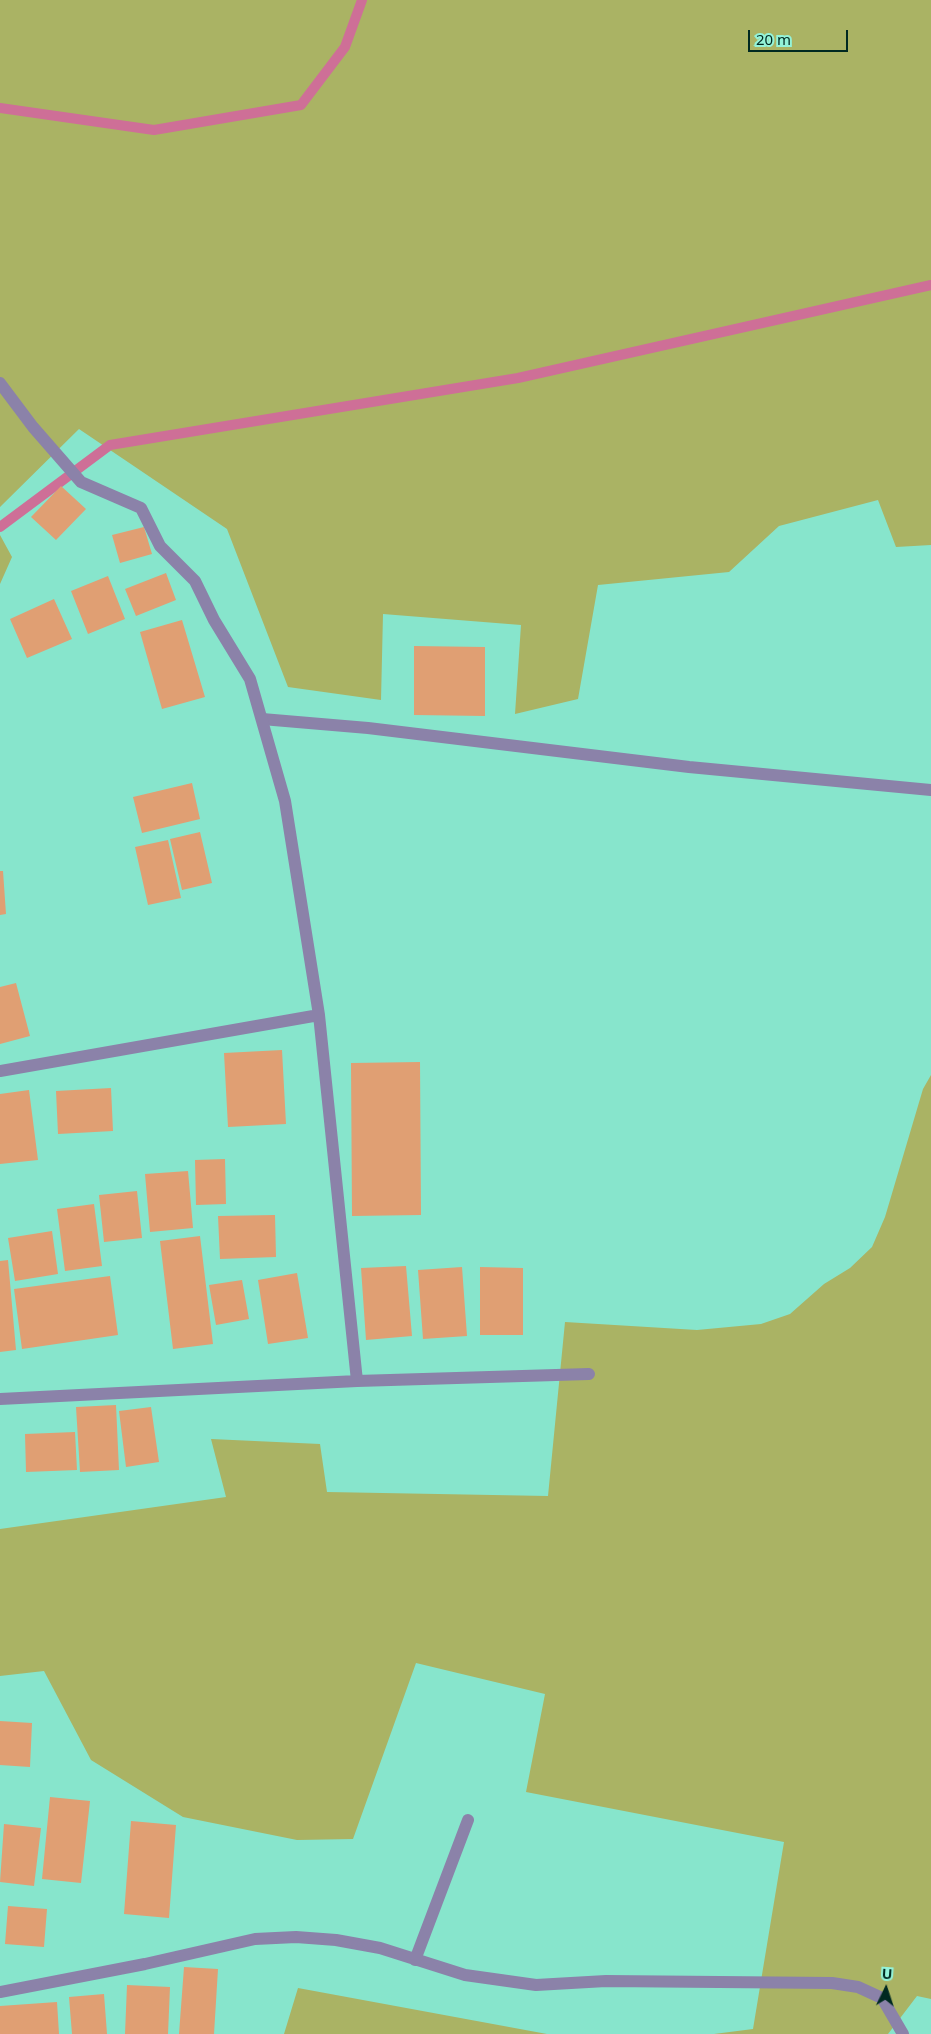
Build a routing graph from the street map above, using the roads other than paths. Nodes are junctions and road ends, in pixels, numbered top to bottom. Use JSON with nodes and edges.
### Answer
{"nodes":[{"id":1,"x":0,"y":383,"type":"edge"},
{"id":2,"x":262,"y":719,"type":"junction"},
{"id":3,"x":931,"y":790,"type":"edge"},
{"id":4,"x":319,"y":1015,"type":"junction"},
{"id":5,"x":0,"y":1071,"type":"edge"},
{"id":6,"x":589,"y":1374,"type":"dead end"},
{"id":7,"x":357,"y":1381,"type":"junction"},
{"id":8,"x":0,"y":1399,"type":"edge"},
{"id":9,"x":468,"y":1820,"type":"dead end"},
{"id":10,"x":415,"y":1960,"type":"junction"},
{"id":11,"x":0,"y":1992,"type":"edge"},
{"id":12,"x":903,"y":2034,"type":"edge"}],
"edges":[{"from":1,"to":2,"type":"street"},
{"from":2,"to":3,"type":"street"},
{"from":2,"to":4,"type":"street"},
{"from":4,"to":5,"type":"street"},
{"from":4,"to":7,"type":"street"},
{"from":6,"to":7,"type":"street"},
{"from":7,"to":8,"type":"street"},
{"from":9,"to":10,"type":"street"},
{"from":10,"to":11,"type":"street"},
{"from":10,"to":12,"type":"street"}]}
